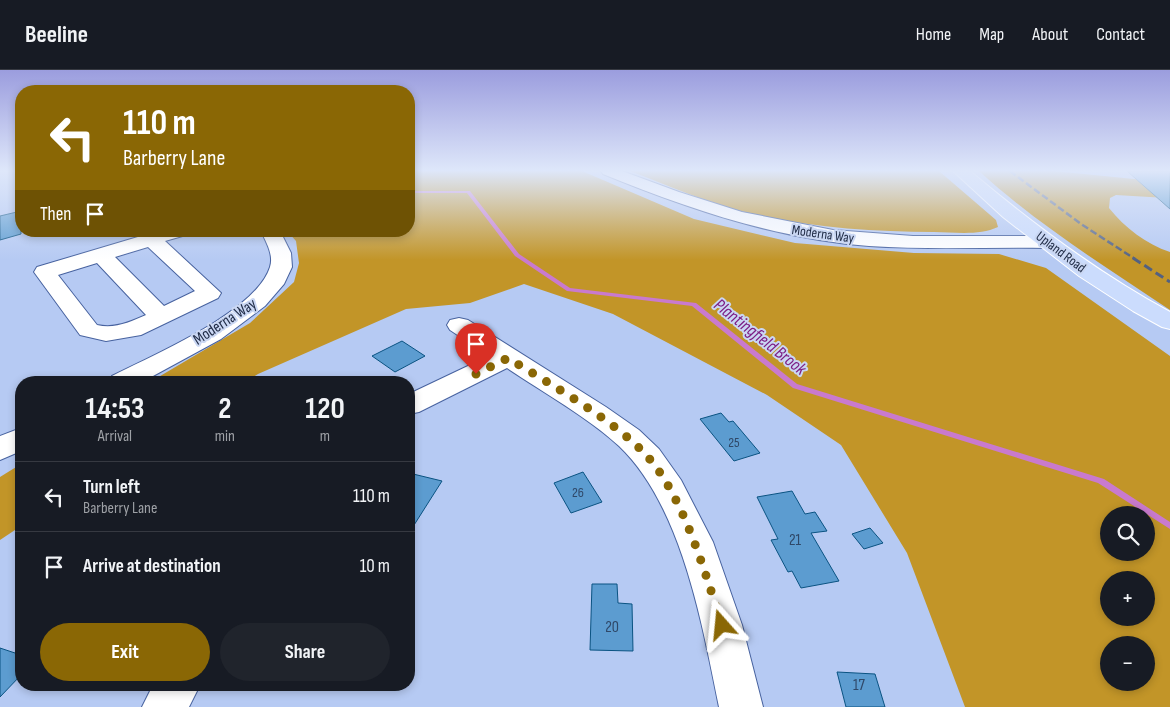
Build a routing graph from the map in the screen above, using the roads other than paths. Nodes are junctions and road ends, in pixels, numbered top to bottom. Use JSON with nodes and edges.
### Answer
{"nodes":[{"id":1,"x":682,"y":201,"type":"edge"},
{"id":2,"x":997,"y":201,"type":"edge"},
{"id":3,"x":161,"y":237,"type":"edge"},
{"id":4,"x":273,"y":237,"type":"edge"},
{"id":5,"x":152,"y":240,"type":"junction"},
{"id":6,"x":1047,"y":242,"type":"junction"},
{"id":7,"x":101,"y":255,"type":"junction"},
{"id":8,"x":160,"y":316,"type":"junction"},
{"id":9,"x":1170,"y":322,"type":"edge"},
{"id":10,"x":458,"y":325,"type":"dead end"},
{"id":11,"x":508,"y":358,"type":"junction"},
{"id":12,"x":133,"y":376,"type":"edge"},
{"id":13,"x":415,"y":402,"type":"edge"},
{"id":14,"x":15,"y":441,"type":"edge"},
{"id":15,"x":0,"y":449,"type":"edge"},
{"id":16,"x":174,"y":691,"type":"edge"},
{"id":17,"x":164,"y":707,"type":"edge"},
{"id":18,"x":741,"y":707,"type":"edge"}],
"edges":[{"from":1,"to":6,"type":"street","name":"Moderna Way"},
{"from":2,"to":6,"type":"main road","name":"Upland Road"},
{"from":3,"to":5,"type":"street"},
{"from":4,"to":12,"type":"street","name":"Moderna Way"},
{"from":5,"to":7,"type":"street"},
{"from":5,"to":8,"type":"street"},
{"from":6,"to":9,"type":"main road","name":"Upland Road"},
{"from":7,"to":8,"type":"street"},
{"from":7,"to":8,"type":"street"},
{"from":10,"to":11,"type":"street"},
{"from":11,"to":13,"type":"street"},
{"from":11,"to":18,"type":"street"},
{"from":14,"to":15,"type":"street"},
{"from":16,"to":17,"type":"street"}]}
